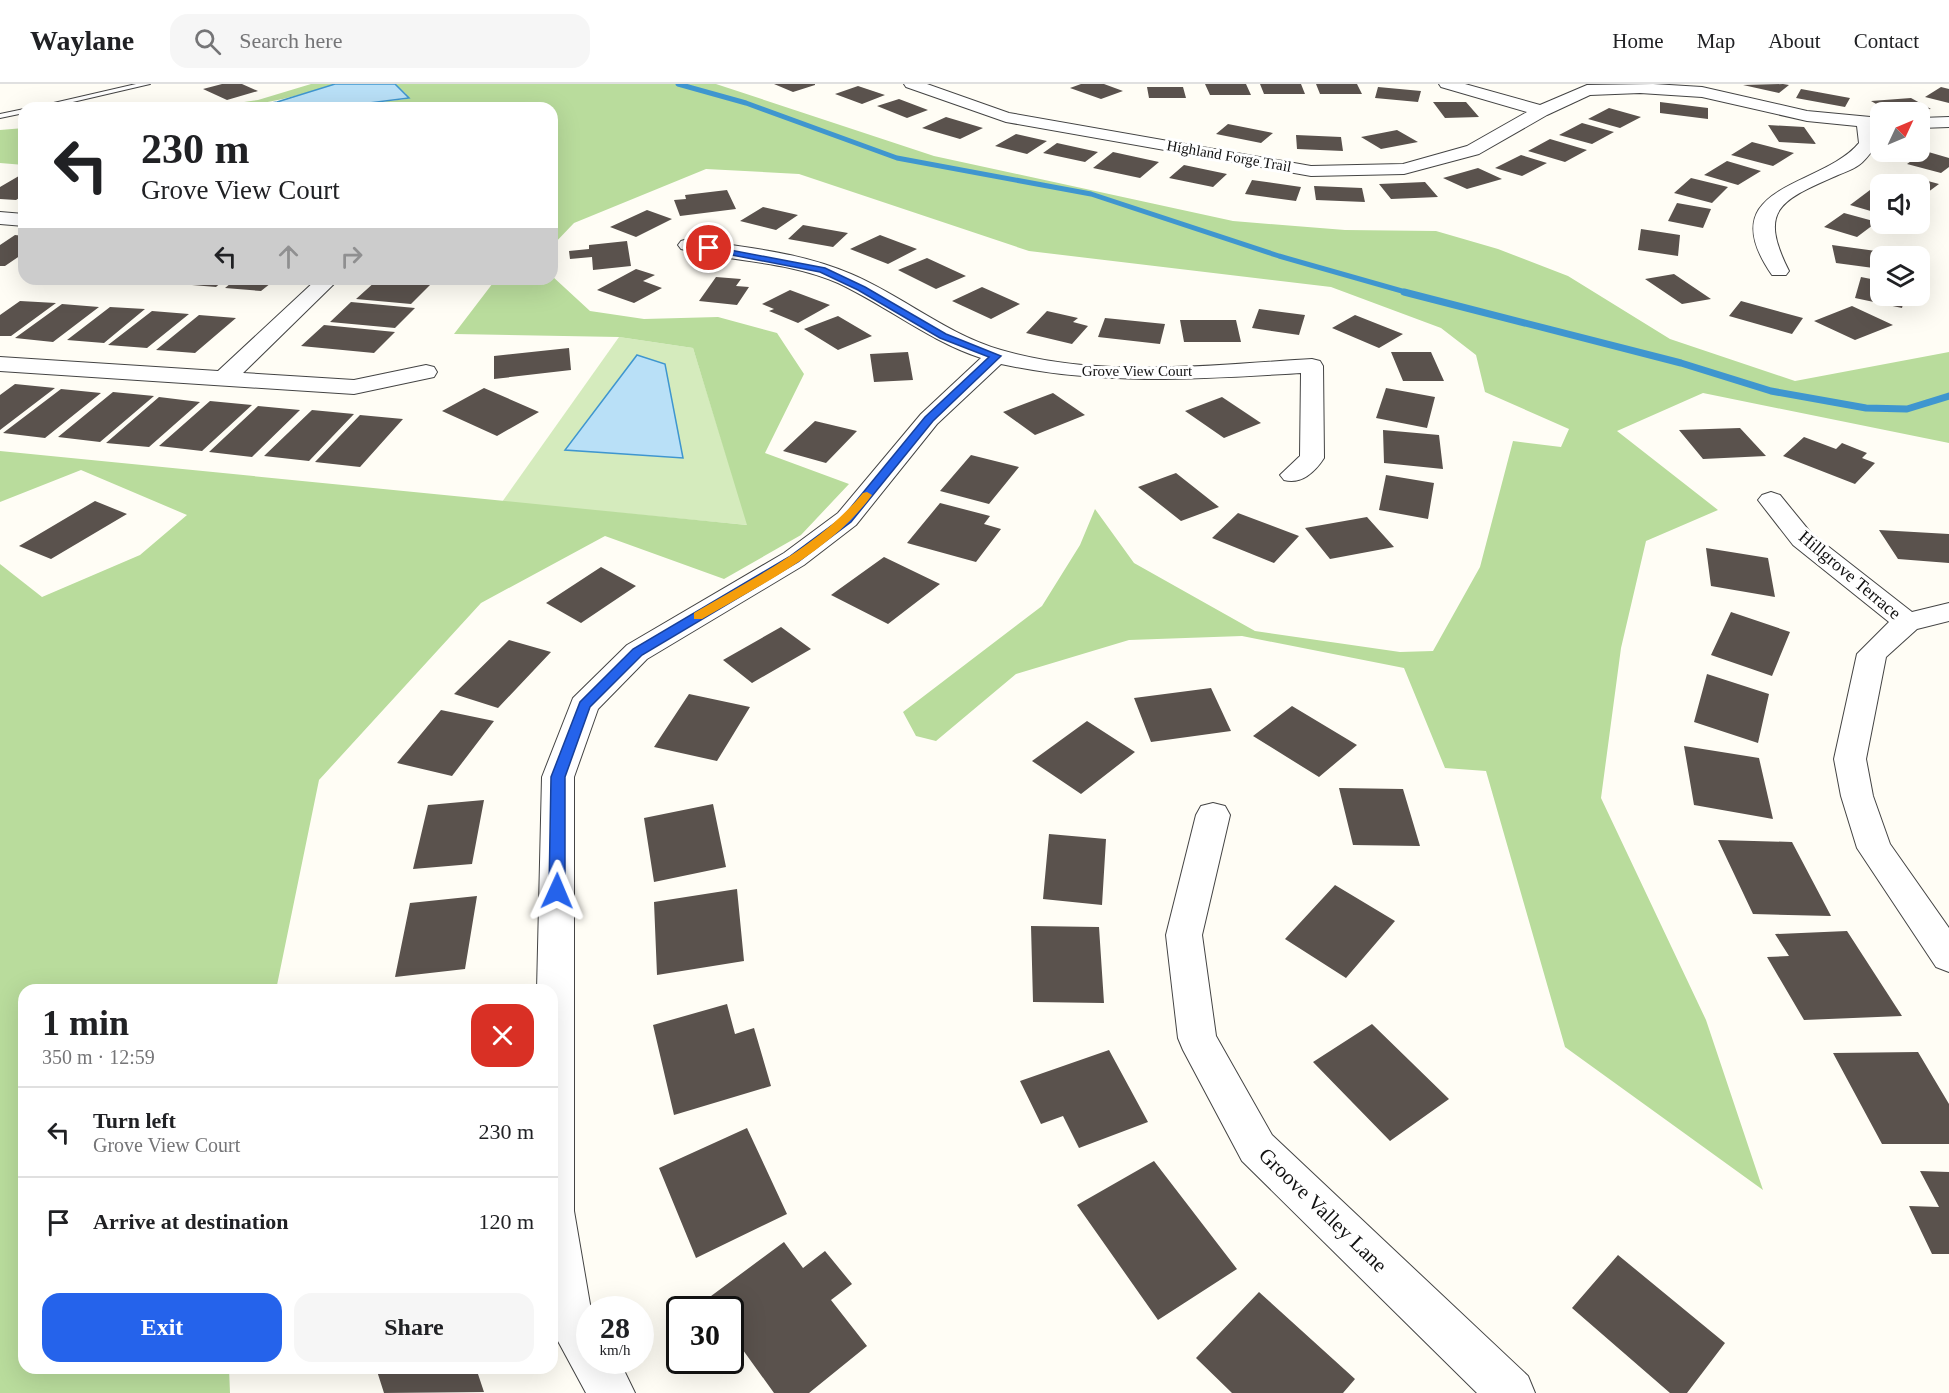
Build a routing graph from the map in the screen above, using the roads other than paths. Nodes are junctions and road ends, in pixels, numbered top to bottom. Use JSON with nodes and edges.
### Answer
{"nodes":[{"id":1,"x":146,"y":84,"type":"edge"},
{"id":2,"x":912,"y":84,"type":"edge"},
{"id":3,"x":1447,"y":84,"type":"edge"},
{"id":4,"x":64,"y":102,"type":"edge"},
{"id":5,"x":1541,"y":111,"type":"junction"},
{"id":6,"x":18,"y":112,"type":"edge"},
{"id":7,"x":0,"y":116,"type":"edge"},
{"id":8,"x":1949,"y":122,"type":"edge"},
{"id":9,"x":1870,"y":123,"type":"edge"},
{"id":10,"x":1930,"y":123,"type":"edge"},
{"id":11,"x":1870,"y":136,"type":"edge"},
{"id":12,"x":0,"y":218,"type":"edge"},
{"id":13,"x":18,"y":220,"type":"edge"},
{"id":14,"x":688,"y":245,"type":"dead end"},
{"id":15,"x":1779,"y":271,"type":"dead end"},
{"id":16,"x":322,"y":285,"type":"edge"},
{"id":17,"x":996,"y":356,"type":"junction"},
{"id":18,"x":0,"y":364,"type":"edge"},
{"id":19,"x":426,"y":372,"type":"dead end"},
{"id":20,"x":224,"y":378,"type":"junction"},
{"id":21,"x":1293,"y":475,"type":"dead end"},
{"id":22,"x":1771,"y":500,"type":"dead end"},
{"id":23,"x":1949,"y":612,"type":"edge"},
{"id":24,"x":1907,"y":622,"type":"junction"},
{"id":25,"x":1213,"y":815,"type":"dead end"},
{"id":26,"x":1949,"y":957,"type":"edge"},
{"id":27,"x":556,"y":984,"type":"edge"},
{"id":28,"x":558,"y":1243,"type":"edge"},
{"id":29,"x":576,"y":1330,"type":"edge"},
{"id":30,"x":601,"y":1374,"type":"edge"},
{"id":31,"x":611,"y":1393,"type":"edge"},
{"id":32,"x":1511,"y":1393,"type":"edge"}],
"edges":[{"from":1,"to":4,"type":"lane"},
{"from":2,"to":5,"type":"street","name":"Highland Forge Trail"},
{"from":3,"to":5,"type":"street"},
{"from":5,"to":9,"type":"street","name":"Highland Forge Trail"},
{"from":6,"to":7,"type":"lane"},
{"from":8,"to":10,"type":"street"},
{"from":11,"to":15,"type":"street"},
{"from":12,"to":13,"type":"street"},
{"from":14,"to":17,"type":"street","name":"Grove View Court"},
{"from":16,"to":20,"type":"street"},
{"from":17,"to":21,"type":"street","name":"Grove View Court"},
{"from":17,"to":27,"type":"street"},
{"from":18,"to":20,"type":"street"},
{"from":19,"to":20,"type":"street"},
{"from":22,"to":24,"type":"street","name":"Hillgrove Terrace"},
{"from":23,"to":24,"type":"street"},
{"from":24,"to":26,"type":"street"},
{"from":25,"to":32,"type":"street","name":"Groove Valley Lane"},
{"from":28,"to":29,"type":"street"},
{"from":30,"to":31,"type":"street"}]}
